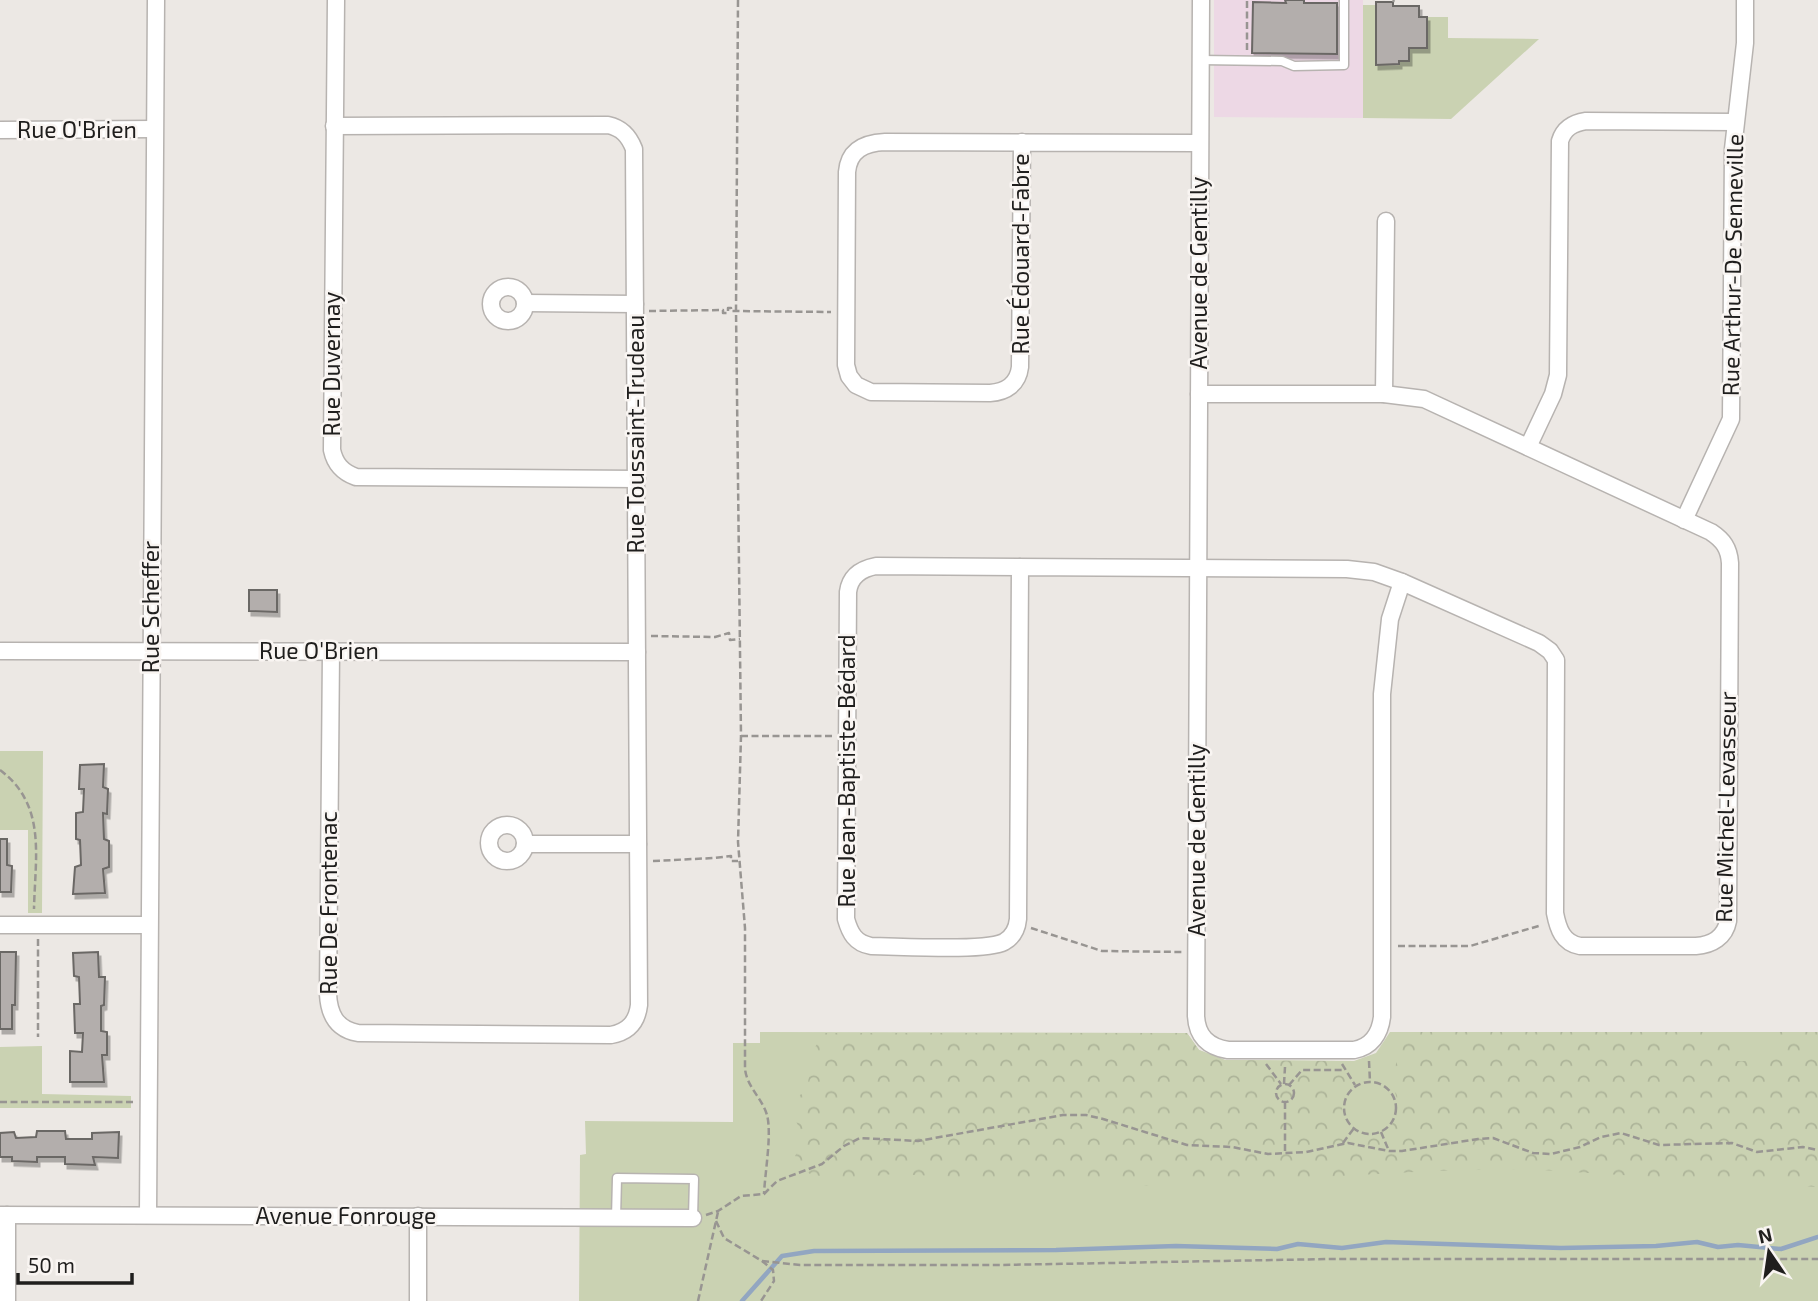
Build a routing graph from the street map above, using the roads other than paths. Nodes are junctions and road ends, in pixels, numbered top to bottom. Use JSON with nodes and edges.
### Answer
{"nodes":[{"id":1,"x":156,"y":0,"type":"edge"},
{"id":2,"x":336,"y":0,"type":"edge"},
{"id":3,"x":1201,"y":0,"type":"edge"},
{"id":4,"x":1344,"y":0,"type":"edge"},
{"id":5,"x":1745,"y":0,"type":"edge"},
{"id":6,"x":1200,"y":60,"type":"junction"},
{"id":7,"x":1735,"y":122,"type":"junction"},
{"id":8,"x":334,"y":126,"type":"junction"},
{"id":9,"x":154,"y":129,"type":"junction"},
{"id":10,"x":0,"y":130,"type":"edge"},
{"id":11,"x":1021,"y":142,"type":"junction"},
{"id":12,"x":1199,"y":144,"type":"junction"},
{"id":13,"x":1386,"y":222,"type":"dead end"},
{"id":14,"x":525,"y":303,"type":"dead end"},
{"id":15,"x":640,"y":308,"type":"junction"},
{"id":16,"x":1199,"y":394,"type":"junction"},
{"id":17,"x":1384,"y":394,"type":"junction"},
{"id":18,"x":1528,"y":447,"type":"junction"},
{"id":19,"x":637,"y":478,"type":"junction"},
{"id":20,"x":1684,"y":520,"type":"junction"},
{"id":21,"x":1020,"y":567,"type":"junction"},
{"id":22,"x":1199,"y":568,"type":"junction"},
{"id":23,"x":1402,"y":582,"type":"junction"},
{"id":24,"x":150,"y":650,"type":"junction"},
{"id":25,"x":0,"y":651,"type":"edge"},
{"id":26,"x":331,"y":651,"type":"junction"},
{"id":27,"x":637,"y":652,"type":"junction"},
{"id":28,"x":525,"y":844,"type":"dead end"},
{"id":29,"x":638,"y":844,"type":"junction"},
{"id":30,"x":0,"y":925,"type":"edge"},
{"id":31,"x":149,"y":925,"type":"junction"},
{"id":32,"x":630,"y":1027,"type":"joint"},
{"id":33,"x":4,"y":1215,"type":"edge"},
{"id":34,"x":148,"y":1215,"type":"junction"},
{"id":35,"x":418,"y":1216,"type":"junction"},
{"id":36,"x":617,"y":1217,"type":"junction"},
{"id":37,"x":693,"y":1218,"type":"joint"},
{"id":38,"x":7,"y":1301,"type":"edge"},
{"id":39,"x":418,"y":1301,"type":"edge"}],
"edges":[{"from":1,"to":9,"type":"street","name":"Rue Scheffer"},
{"from":2,"to":8,"type":"street","name":"Rue Duvernay"},
{"from":3,"to":6,"type":"street","name":"Avenue de Gentilly"},
{"from":4,"to":6,"type":"lane"},
{"from":5,"to":7,"type":"street","name":"Rue Arthur-De Senneville"},
{"from":6,"to":12,"type":"street","name":"Avenue de Gentilly"},
{"from":7,"to":18,"type":"street"},
{"from":7,"to":20,"type":"street","name":"Rue Arthur-De Senneville"},
{"from":8,"to":15,"type":"street","name":"Rue Toussaint-Trudeau"},
{"from":8,"to":19,"type":"street","name":"Rue Duvernay"},
{"from":9,"to":10,"type":"street","name":"Rue O'Brien"},
{"from":9,"to":24,"type":"street","name":"Rue Scheffer"},
{"from":11,"to":11,"type":"street","name":"Rue Édouard-Fabre"},
{"from":11,"to":12,"type":"street","name":"Rue Édouard-Fabre"},
{"from":12,"to":16,"type":"street","name":"Avenue de Gentilly"},
{"from":13,"to":17,"type":"street"},
{"from":14,"to":15,"type":"street"},
{"from":15,"to":19,"type":"street","name":"Rue Toussaint-Trudeau"},
{"from":16,"to":17,"type":"street","name":"Rue Michel-Levasseur"},
{"from":16,"to":22,"type":"street","name":"Avenue de Gentilly"},
{"from":17,"to":18,"type":"street","name":"Rue Michel-Levasseur"},
{"from":18,"to":20,"type":"street","name":"Rue Michel-Levasseur"},
{"from":19,"to":27,"type":"street","name":"Rue Toussaint-Trudeau"},
{"from":20,"to":23,"type":"street","name":"Rue Michel-Levasseur"},
{"from":21,"to":21,"type":"street","name":"Rue Jean-Baptiste-Bédard"},
{"from":21,"to":22,"type":"street","name":"Rue Jean-Baptiste-Bédard"},
{"from":22,"to":23,"type":"street","name":"Rue Michel-Levasseur"},
{"from":22,"to":23,"type":"street","name":"Avenue de Gentilly"},
{"from":24,"to":25,"type":"street","name":"Rue O'Brien"},
{"from":24,"to":26,"type":"street","name":"Rue O'Brien"},
{"from":24,"to":31,"type":"street","name":"Rue Scheffer"},
{"from":26,"to":27,"type":"street","name":"Rue O'Brien"},
{"from":26,"to":32,"type":"street","name":"Rue De Frontenac"},
{"from":27,"to":29,"type":"street","name":"Rue Toussaint-Trudeau"},
{"from":28,"to":29,"type":"street"},
{"from":29,"to":32,"type":"street","name":"Rue Toussaint-Trudeau"},
{"from":30,"to":31,"type":"street"},
{"from":31,"to":34,"type":"street","name":"Rue Scheffer"},
{"from":33,"to":34,"type":"street","name":"Avenue Fonrouge"},
{"from":33,"to":38,"type":"street"},
{"from":34,"to":35,"type":"street","name":"Avenue Fonrouge"},
{"from":35,"to":36,"type":"street","name":"Avenue Fonrouge"},
{"from":35,"to":39,"type":"street"},
{"from":36,"to":37,"type":"street","name":"Avenue Fonrouge"},
{"from":36,"to":37,"type":"lane"}]}
